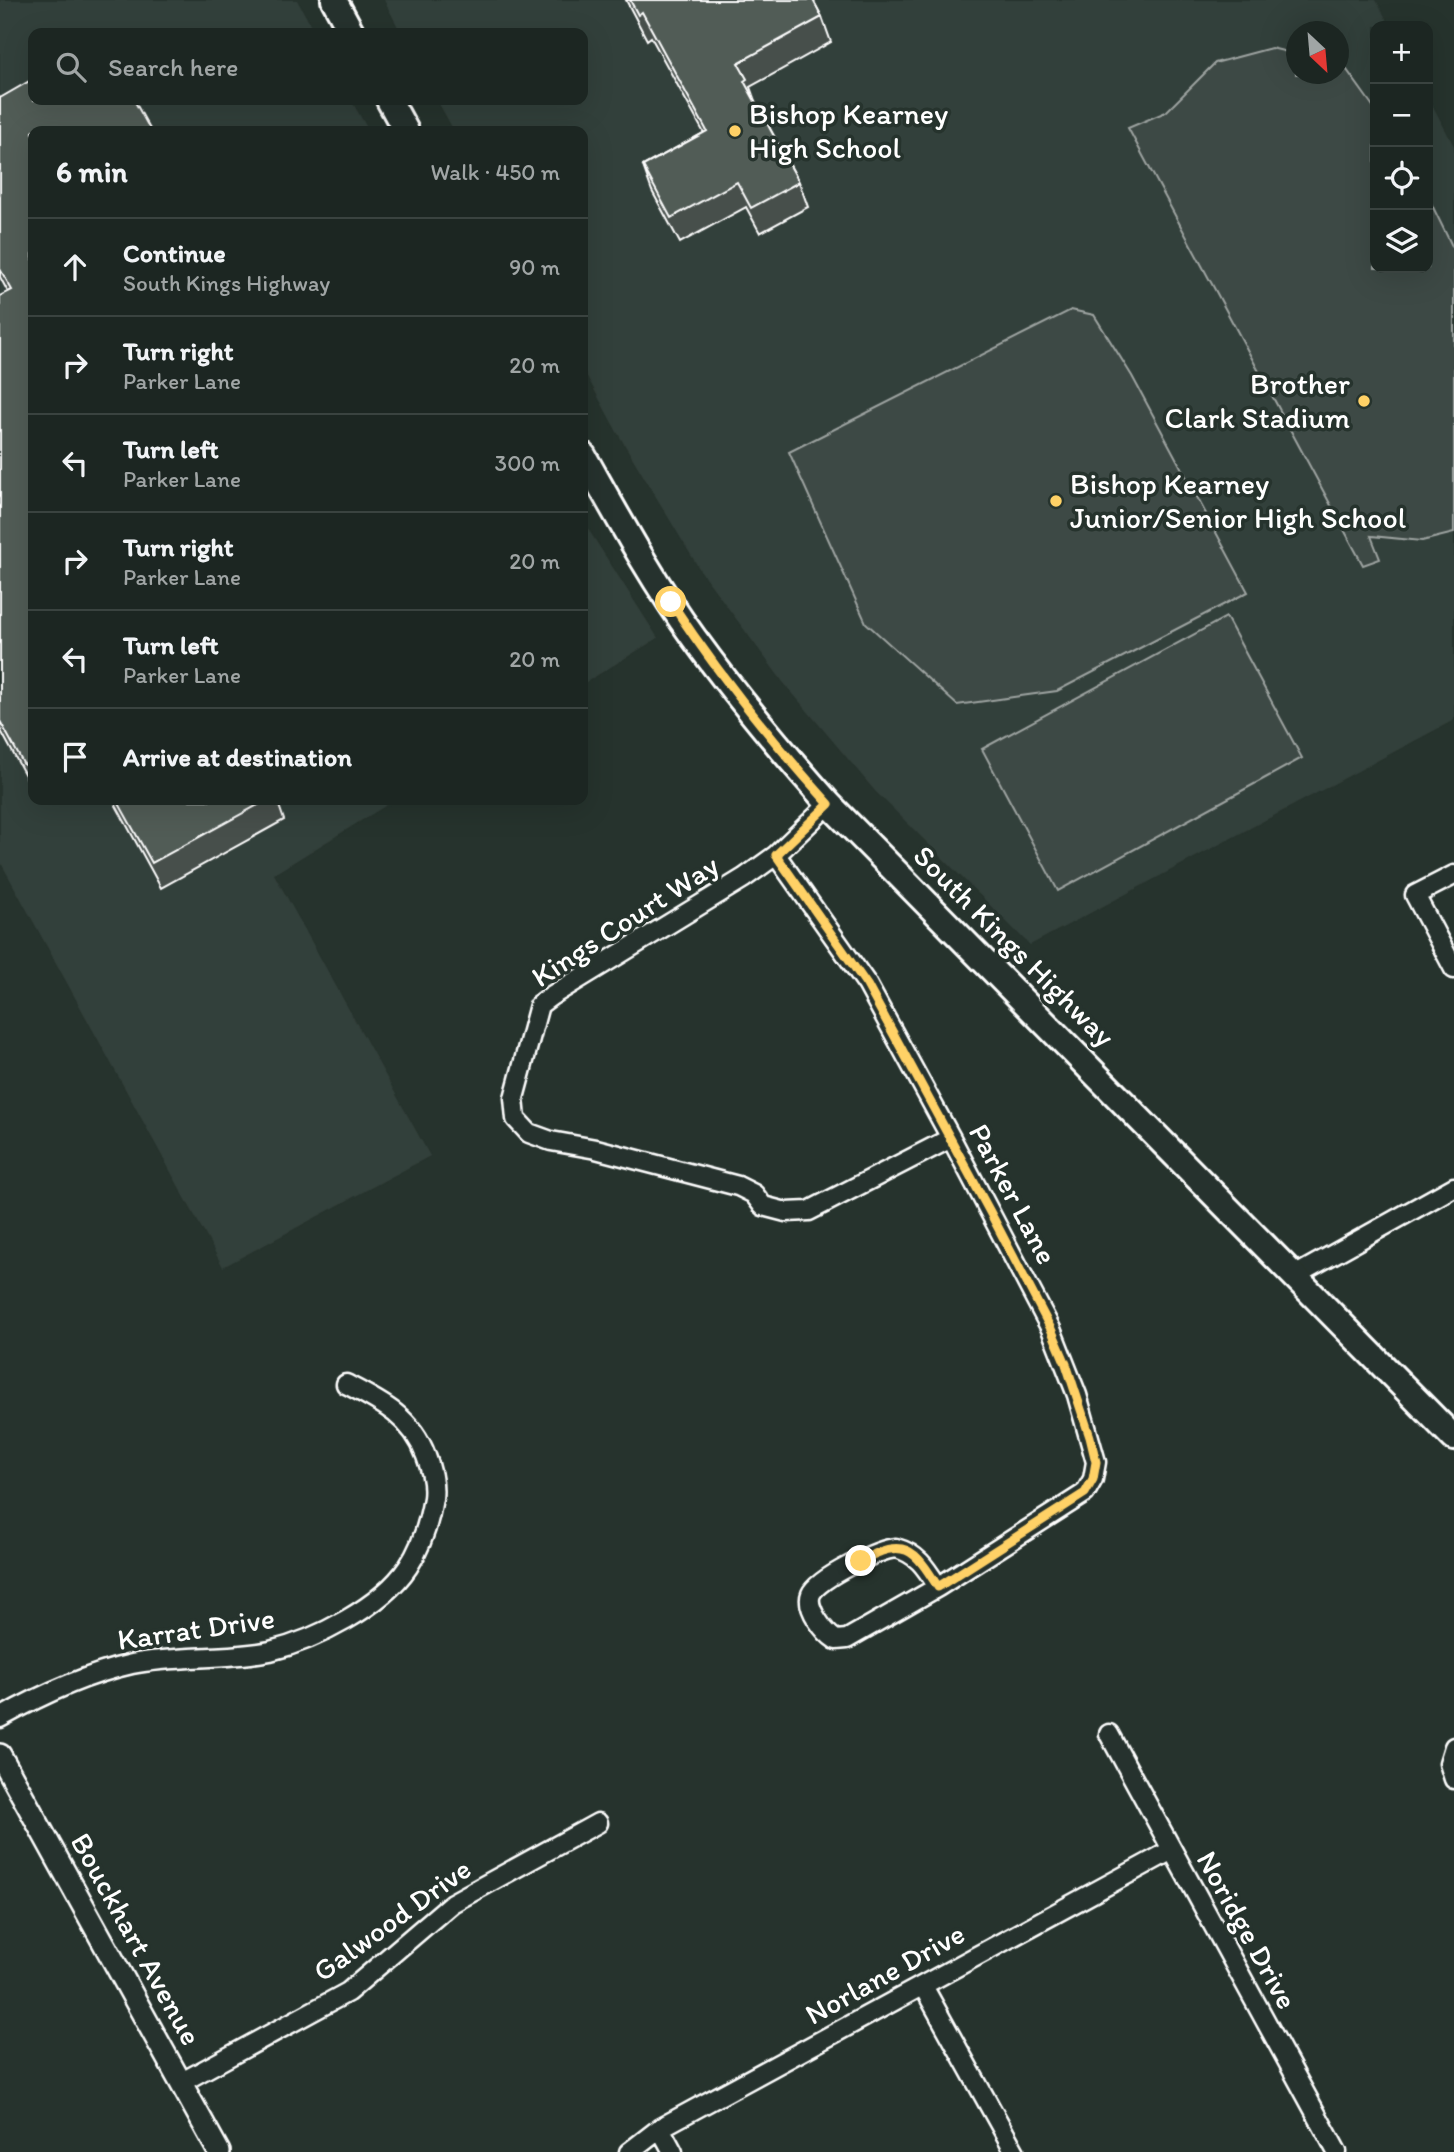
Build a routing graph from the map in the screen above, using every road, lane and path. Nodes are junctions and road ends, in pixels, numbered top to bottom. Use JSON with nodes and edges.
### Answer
{"nodes":[{"id":1,"x":334,"y":0,"type":"edge"},
{"id":2,"x":349,"y":28,"type":"edge"},
{"id":3,"x":391,"y":105,"type":"edge"},
{"id":4,"x":403,"y":126,"type":"edge"},
{"id":5,"x":588,"y":464,"type":"edge"},
{"id":6,"x":829,"y":804,"type":"junction"},
{"id":7,"x":776,"y":855,"type":"junction"},
{"id":8,"x":1454,"y":875,"type":"edge"},
{"id":9,"x":1454,"y":969,"type":"edge"},
{"id":10,"x":951,"y":1138,"type":"junction"},
{"id":11,"x":1454,"y":1188,"type":"edge"},
{"id":12,"x":1296,"y":1275,"type":"junction"},
{"id":13,"x":346,"y":1384,"type":"dead end"},
{"id":14,"x":1454,"y":1438,"type":"edge"},
{"id":15,"x":938,"y":1587,"type":"junction"},
{"id":16,"x":0,"y":1718,"type":"edge"},
{"id":17,"x":1110,"y":1734,"type":"dead end"},
{"id":18,"x":1454,"y":1747,"type":"edge"},
{"id":19,"x":0,"y":1755,"type":"edge"},
{"id":20,"x":1454,"y":1779,"type":"edge"},
{"id":21,"x":598,"y":1823,"type":"dead end"},
{"id":22,"x":1171,"y":1850,"type":"junction"},
{"id":23,"x":923,"y":1986,"type":"junction"},
{"id":24,"x":181,"y":2082,"type":"junction"},
{"id":25,"x":660,"y":2128,"type":"junction"},
{"id":26,"x":219,"y":2152,"type":"edge"},
{"id":27,"x":629,"y":2152,"type":"edge"},
{"id":28,"x":673,"y":2152,"type":"edge"},
{"id":29,"x":1015,"y":2152,"type":"edge"},
{"id":30,"x":1337,"y":2152,"type":"edge"}],
"edges":[{"from":1,"to":2,"type":"main road"},
{"from":3,"to":4,"type":"main road"},
{"from":5,"to":6,"type":"main road","name":"South Kings Highway"},
{"from":6,"to":7,"type":"street"},
{"from":6,"to":12,"type":"main road","name":"South Kings Highway"},
{"from":7,"to":10,"type":"street","name":"Parker Lane"},
{"from":7,"to":10,"type":"street","name":"Kings Court Way"},
{"from":8,"to":9,"type":"street"},
{"from":10,"to":15,"type":"street","name":"Parker Lane"},
{"from":11,"to":12,"type":"street"},
{"from":12,"to":14,"type":"main road","name":"South Kings Highway"},
{"from":13,"to":16,"type":"street","name":"Karrat Drive"},
{"from":15,"to":15,"type":"street","name":"Parker Lane"},
{"from":17,"to":22,"type":"street","name":"Noridge Drive"},
{"from":18,"to":20,"type":"street"},
{"from":19,"to":24,"type":"street","name":"Bouckhart Avenue"},
{"from":21,"to":24,"type":"street","name":"Galwood Drive"},
{"from":22,"to":23,"type":"street","name":"Norlane Drive"},
{"from":22,"to":30,"type":"street","name":"Noridge Drive"},
{"from":23,"to":25,"type":"street","name":"Norlane Drive"},
{"from":23,"to":29,"type":"street"},
{"from":24,"to":26,"type":"street","name":"Bouckhart Avenue"},
{"from":25,"to":27,"type":"street","name":"Norlane Drive"},
{"from":25,"to":28,"type":"street"}]}
